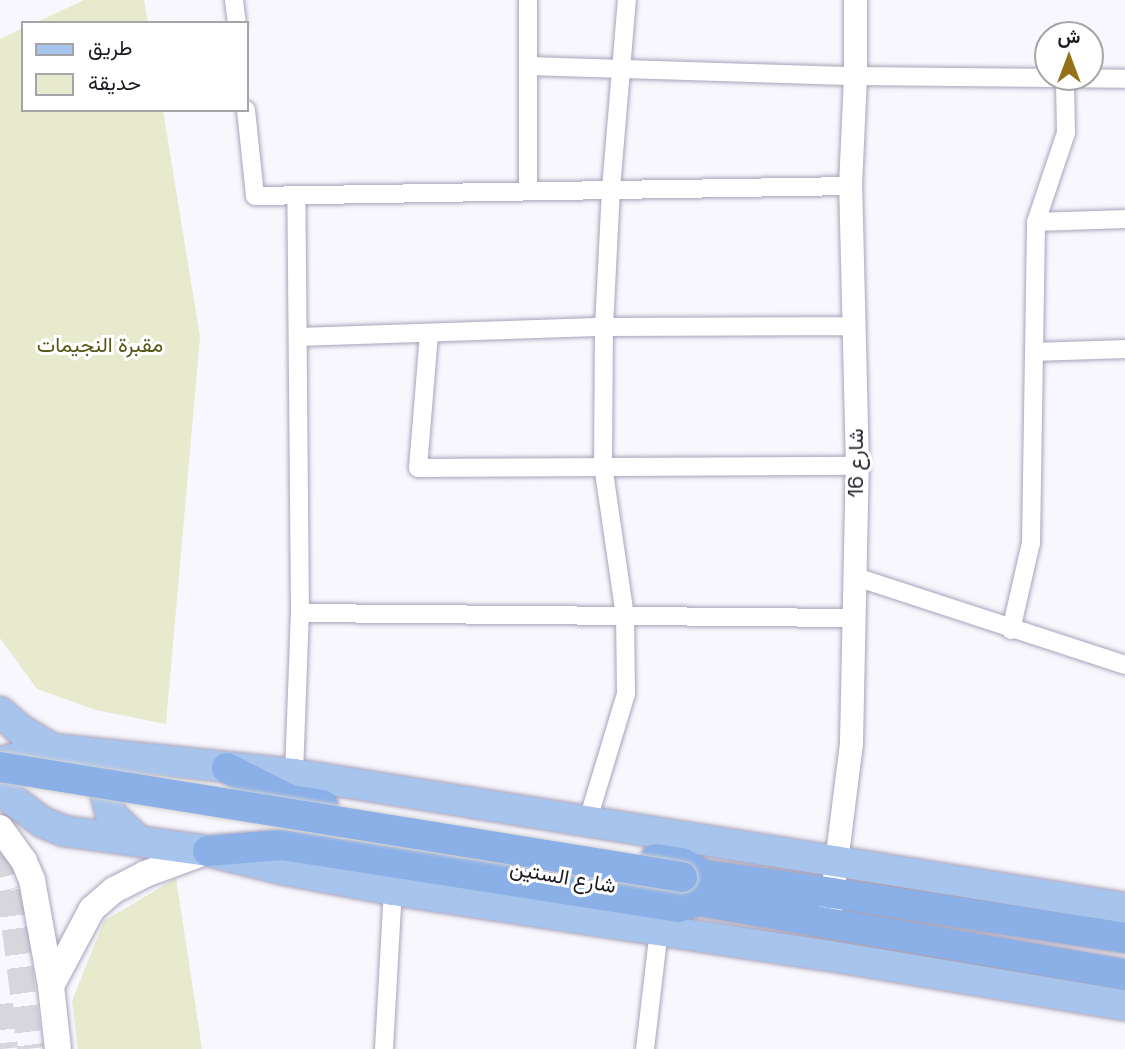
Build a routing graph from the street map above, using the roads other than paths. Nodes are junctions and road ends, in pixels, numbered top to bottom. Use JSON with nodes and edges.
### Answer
{"nodes":[{"id":1,"x":234,"y":0,"type":"edge"},
{"id":2,"x":527,"y":0,"type":"edge"},
{"id":3,"x":627,"y":0,"type":"edge"},
{"id":4,"x":855,"y":0,"type":"edge"},
{"id":5,"x":237,"y":21,"type":"edge"},
{"id":6,"x":528,"y":66,"type":"junction"},
{"id":7,"x":622,"y":71,"type":"junction"},
{"id":8,"x":855,"y":76,"type":"junction"},
{"id":9,"x":1034,"y":79,"type":"edge"},
{"id":10,"x":1104,"y":79,"type":"edge"},
{"id":11,"x":1125,"y":79,"type":"edge"},
{"id":12,"x":1065,"y":91,"type":"edge"},
{"id":13,"x":246,"y":112,"type":"edge"},
{"id":14,"x":850,"y":186,"type":"junction"},
{"id":15,"x":611,"y":189,"type":"junction"},
{"id":16,"x":528,"y":190,"type":"junction"},
{"id":17,"x":296,"y":196,"type":"junction"},
{"id":18,"x":1125,"y":219,"type":"edge"},
{"id":19,"x":1036,"y":222,"type":"junction"},
{"id":20,"x":854,"y":326,"type":"junction"},
{"id":21,"x":604,"y":327,"type":"junction"},
{"id":22,"x":429,"y":334,"type":"junction"},
{"id":23,"x":298,"y":337,"type":"junction"},
{"id":24,"x":1125,"y":349,"type":"edge"},
{"id":25,"x":1034,"y":352,"type":"junction"},
{"id":26,"x":603,"y":466,"type":"junction"},
{"id":27,"x":857,"y":466,"type":"junction"},
{"id":28,"x":853,"y":576,"type":"junction"},
{"id":29,"x":300,"y":613,"type":"junction"},
{"id":30,"x":625,"y":616,"type":"junction"},
{"id":31,"x":852,"y":618,"type":"junction"},
{"id":32,"x":1011,"y":630,"type":"junction"},
{"id":33,"x":1125,"y":665,"type":"edge"},
{"id":34,"x":0,"y":712,"type":"edge"},
{"id":35,"x":53,"y":749,"type":"junction"},
{"id":36,"x":134,"y":759,"type":"junction"},
{"id":37,"x":0,"y":764,"type":"edge"},
{"id":38,"x":228,"y":768,"type":"junction"},
{"id":39,"x":294,"y":774,"type":"junction"},
{"id":40,"x":0,"y":787,"type":"edge"},
{"id":41,"x":587,"y":822,"type":"junction"},
{"id":42,"x":0,"y":828,"type":"edge"},
{"id":43,"x":137,"y":839,"type":"junction"},
{"id":44,"x":208,"y":851,"type":"junction"},
{"id":45,"x":12,"y":856,"type":"edge"},
{"id":46,"x":833,"y":878,"type":"junction"},
{"id":47,"x":689,"y":888,"type":"junction"},
{"id":48,"x":393,"y":890,"type":"junction"},
{"id":49,"x":1125,"y":908,"type":"edge"},
{"id":50,"x":828,"y":925,"type":"junction"},
{"id":51,"x":659,"y":930,"type":"junction"},
{"id":52,"x":1125,"y":938,"type":"edge"},
{"id":53,"x":1125,"y":974,"type":"edge"},
{"id":54,"x":51,"y":986,"type":"junction"},
{"id":55,"x":1125,"y":1005,"type":"edge"},
{"id":56,"x":58,"y":1049,"type":"edge"},
{"id":57,"x":384,"y":1049,"type":"edge"},
{"id":58,"x":645,"y":1049,"type":"edge"}],
"edges":[{"from":1,"to":5,"type":"street"},
{"from":2,"to":6,"type":"street"},
{"from":3,"to":7,"type":"street"},
{"from":4,"to":8,"type":"street","name":"شارع 16"},
{"from":6,"to":7,"type":"street"},
{"from":6,"to":16,"type":"street"},
{"from":7,"to":8,"type":"street"},
{"from":7,"to":15,"type":"street"},
{"from":8,"to":9,"type":"street"},
{"from":8,"to":14,"type":"street","name":"شارع 16"},
{"from":10,"to":11,"type":"street"},
{"from":12,"to":19,"type":"street"},
{"from":13,"to":17,"type":"street"},
{"from":14,"to":15,"type":"street"},
{"from":14,"to":20,"type":"street","name":"شارع 16"},
{"from":15,"to":16,"type":"street"},
{"from":15,"to":21,"type":"street"},
{"from":16,"to":17,"type":"street"},
{"from":17,"to":23,"type":"street"},
{"from":18,"to":19,"type":"street"},
{"from":19,"to":25,"type":"street"},
{"from":20,"to":21,"type":"street"},
{"from":20,"to":27,"type":"street","name":"شارع 16"},
{"from":21,"to":22,"type":"street"},
{"from":21,"to":26,"type":"street"},
{"from":22,"to":23,"type":"street"},
{"from":22,"to":26,"type":"street"},
{"from":23,"to":29,"type":"street"},
{"from":24,"to":25,"type":"street"},
{"from":25,"to":32,"type":"street"},
{"from":26,"to":27,"type":"street"},
{"from":26,"to":30,"type":"street"},
{"from":27,"to":28,"type":"street","name":"شارع 16"},
{"from":28,"to":31,"type":"street","name":"شارع 16"},
{"from":28,"to":32,"type":"street"},
{"from":29,"to":30,"type":"street"},
{"from":29,"to":39,"type":"street"},
{"from":30,"to":31,"type":"street"},
{"from":30,"to":41,"type":"street"},
{"from":31,"to":46,"type":"street","name":"شارع 16"},
{"from":32,"to":33,"type":"street"},
{"from":34,"to":35,"type":"main road"},
{"from":35,"to":36,"type":"main road","name":"شارع الستين"},
{"from":35,"to":37,"type":"main road"},
{"from":36,"to":38,"type":"main road","name":"شارع الستين"},
{"from":36,"to":43,"type":"main road"},
{"from":37,"to":47,"type":"highway","name":"شارع الستين","bridge":true},
{"from":38,"to":39,"type":"main road","name":"شارع الستين"},
{"from":38,"to":47,"type":"highway"},
{"from":39,"to":41,"type":"main road","name":"شارع الستين"},
{"from":40,"to":43,"type":"main road","name":"شارع الستين"},
{"from":40,"to":47,"type":"highway","name":"شارع الستين"},
{"from":41,"to":46,"type":"main road","name":"شارع الستين"},
{"from":42,"to":45,"type":"main road"},
{"from":43,"to":44,"type":"main road","name":"شارع الستين"},
{"from":44,"to":47,"type":"highway"},
{"from":44,"to":48,"type":"main road","name":"شارع الستين"},
{"from":44,"to":54,"type":"main road"},
{"from":45,"to":54,"type":"main road"},
{"from":46,"to":47,"type":"highway","name":"شارع الستين"},
{"from":46,"to":49,"type":"main road","name":"شارع الستين"},
{"from":46,"to":50,"type":"street","name":"شارع 16"},
{"from":46,"to":52,"type":"highway","name":"شارع الستين"},
{"from":47,"to":50,"type":"highway","name":"شارع الستين"},
{"from":48,"to":51,"type":"main road","name":"شارع الستين"},
{"from":48,"to":57,"type":"street"},
{"from":50,"to":53,"type":"highway","name":"شارع الستين"},
{"from":51,"to":55,"type":"main road","name":"شارع الستين"},
{"from":51,"to":58,"type":"street"},
{"from":54,"to":56,"type":"main road"}]}
